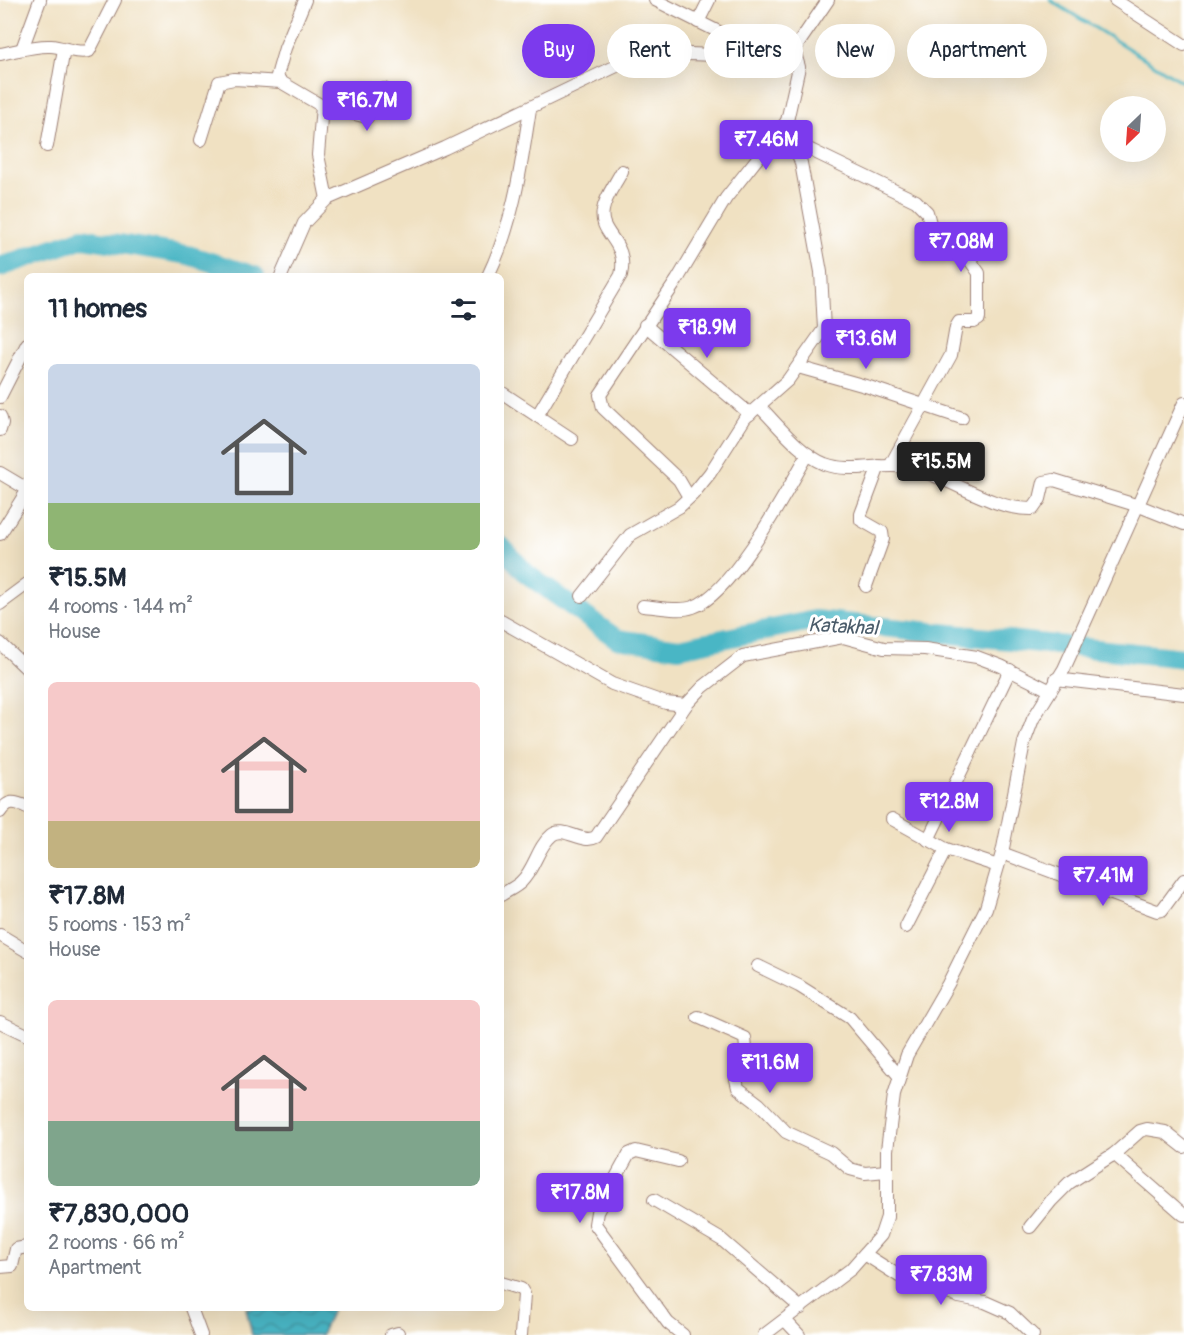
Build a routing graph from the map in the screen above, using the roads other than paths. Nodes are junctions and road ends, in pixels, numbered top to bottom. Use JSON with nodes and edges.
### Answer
{"nodes":[{"id":1,"x":40,"y":0,"type":"edge"},
{"id":2,"x":116,"y":0,"type":"edge"},
{"id":3,"x":305,"y":0,"type":"edge"},
{"id":4,"x":709,"y":0,"type":"edge"},
{"id":5,"x":828,"y":0,"type":"edge"},
{"id":6,"x":1114,"y":0,"type":"edge"},
{"id":7,"x":661,"y":1,"type":"edge"},
{"id":8,"x":698,"y":22,"type":"junction"},
{"id":9,"x":704,"y":25,"type":"edge"},
{"id":10,"x":803,"y":37,"type":"edge"},
{"id":11,"x":1184,"y":45,"type":"edge"},
{"id":12,"x":64,"y":49,"type":"junction"},
{"id":13,"x":22,"y":50,"type":"junction"},
{"id":14,"x":0,"y":54,"type":"edge"},
{"id":15,"x":704,"y":55,"type":"edge"},
{"id":16,"x":797,"y":78,"type":"edge"},
{"id":17,"x":281,"y":82,"type":"junction"},
{"id":18,"x":384,"y":89,"type":"dead end"},
{"id":19,"x":322,"y":106,"type":"junction"},
{"id":20,"x":530,"y":109,"type":"junction"},
{"id":21,"x":787,"y":121,"type":"junction"},
{"id":22,"x":201,"y":140,"type":"dead end"},
{"id":23,"x":794,"y":142,"type":"junction"},
{"id":24,"x":47,"y":146,"type":"dead end"},
{"id":25,"x":622,"y":171,"type":"dead end"},
{"id":26,"x":327,"y":199,"type":"junction"},
{"id":27,"x":282,"y":273,"type":"edge"},
{"id":28,"x":489,"y":273,"type":"edge"},
{"id":29,"x":645,"y":325,"type":"junction"},
{"id":30,"x":24,"y":350,"type":"edge"},
{"id":31,"x":798,"y":367,"type":"junction"},
{"id":32,"x":504,"y":394,"type":"edge"},
{"id":33,"x":0,"y":397,"type":"edge"},
{"id":34,"x":1184,"y":403,"type":"edge"},
{"id":35,"x":925,"y":407,"type":"junction"},
{"id":36,"x":755,"y":411,"type":"junction"},
{"id":37,"x":0,"y":416,"type":"edge"},
{"id":38,"x":537,"y":416,"type":"junction"},
{"id":39,"x":962,"y":417,"type":"dead end"},
{"id":40,"x":0,"y":430,"type":"edge"},
{"id":41,"x":572,"y":439,"type":"dead end"},
{"id":42,"x":808,"y":454,"type":"junction"},
{"id":43,"x":885,"y":466,"type":"junction"},
{"id":44,"x":0,"y":473,"type":"edge"},
{"id":45,"x":24,"y":488,"type":"edge"},
{"id":46,"x":24,"y":495,"type":"edge"},
{"id":47,"x":689,"y":497,"type":"junction"},
{"id":48,"x":1139,"y":506,"type":"junction"},
{"id":49,"x":1184,"y":524,"type":"edge"},
{"id":50,"x":0,"y":534,"type":"edge"},
{"id":51,"x":24,"y":586,"type":"edge"},
{"id":52,"x":866,"y":586,"type":"dead end"},
{"id":53,"x":582,"y":596,"type":"dead end"},
{"id":54,"x":0,"y":604,"type":"edge"},
{"id":55,"x":643,"y":606,"type":"dead end"},
{"id":56,"x":504,"y":623,"type":"edge"},
{"id":57,"x":0,"y":643,"type":"edge"},
{"id":58,"x":24,"y":666,"type":"edge"},
{"id":59,"x":1010,"y":670,"type":"junction"},
{"id":60,"x":1060,"y":674,"type":"junction"},
{"id":61,"x":1049,"y":690,"type":"junction"},
{"id":62,"x":1184,"y":694,"type":"edge"},
{"id":63,"x":686,"y":705,"type":"junction"},
{"id":64,"x":24,"y":806,"type":"edge"},
{"id":65,"x":0,"y":812,"type":"edge"},
{"id":66,"x":892,"y":819,"type":"dead end"},
{"id":67,"x":928,"y":840,"type":"junction"},
{"id":68,"x":946,"y":849,"type":"junction"},
{"id":69,"x":1002,"y":853,"type":"junction"},
{"id":70,"x":998,"y":866,"type":"junction"},
{"id":71,"x":1184,"y":880,"type":"edge"},
{"id":72,"x":504,"y":893,"type":"edge"},
{"id":73,"x":906,"y":927,"type":"dead end"},
{"id":74,"x":0,"y":936,"type":"edge"},
{"id":75,"x":24,"y":949,"type":"edge"},
{"id":76,"x":758,"y":966,"type":"dead end"},
{"id":77,"x":698,"y":1017,"type":"dead end"},
{"id":78,"x":0,"y":1022,"type":"edge"},
{"id":79,"x":24,"y":1034,"type":"edge"},
{"id":80,"x":899,"y":1076,"type":"junction"},
{"id":81,"x":1184,"y":1147,"type":"edge"},
{"id":82,"x":1114,"y":1154,"type":"junction"},
{"id":83,"x":678,"y":1161,"type":"dead end"},
{"id":84,"x":886,"y":1171,"type":"junction"},
{"id":85,"x":654,"y":1200,"type":"dead end"},
{"id":86,"x":1184,"y":1215,"type":"edge"},
{"id":87,"x":1030,"y":1227,"type":"dead end"},
{"id":88,"x":24,"y":1248,"type":"edge"},
{"id":89,"x":866,"y":1255,"type":"junction"},
{"id":90,"x":0,"y":1267,"type":"edge"},
{"id":91,"x":504,"y":1284,"type":"edge"},
{"id":92,"x":801,"y":1308,"type":"junction"},
{"id":93,"x":192,"y":1311,"type":"edge"},
{"id":94,"x":785,"y":1320,"type":"junction"},
{"id":95,"x":201,"y":1335,"type":"edge"},
{"id":96,"x":522,"y":1335,"type":"edge"},
{"id":97,"x":683,"y":1335,"type":"edge"},
{"id":98,"x":764,"y":1335,"type":"edge"},
{"id":99,"x":799,"y":1335,"type":"edge"},
{"id":100,"x":1033,"y":1335,"type":"edge"}],
"edges":[{"from":1,"to":13,"type":"street"},
{"from":2,"to":12,"type":"street"},
{"from":3,"to":17,"type":"street"},
{"from":4,"to":8,"type":"street"},
{"from":5,"to":10,"type":"street"},
{"from":6,"to":11,"type":"street"},
{"from":7,"to":8,"type":"street"},
{"from":8,"to":9,"type":"street"},
{"from":12,"to":13,"type":"street"},
{"from":12,"to":24,"type":"street"},
{"from":13,"to":14,"type":"street"},
{"from":15,"to":20,"type":"street"},
{"from":16,"to":21,"type":"street"},
{"from":17,"to":19,"type":"street"},
{"from":17,"to":22,"type":"street"},
{"from":18,"to":19,"type":"street"},
{"from":19,"to":26,"type":"street"},
{"from":20,"to":26,"type":"street"},
{"from":20,"to":28,"type":"street"},
{"from":21,"to":23,"type":"street"},
{"from":21,"to":29,"type":"street"},
{"from":23,"to":31,"type":"street"},
{"from":23,"to":35,"type":"street"},
{"from":25,"to":38,"type":"street"},
{"from":26,"to":27,"type":"street"},
{"from":29,"to":36,"type":"street"},
{"from":29,"to":47,"type":"street"},
{"from":30,"to":33,"type":"street"},
{"from":31,"to":35,"type":"street"},
{"from":31,"to":36,"type":"street"},
{"from":32,"to":38,"type":"street"},
{"from":34,"to":48,"type":"street"},
{"from":35,"to":39,"type":"street"},
{"from":35,"to":43,"type":"street"},
{"from":36,"to":42,"type":"street"},
{"from":36,"to":47,"type":"street"},
{"from":37,"to":40,"type":"street"},
{"from":38,"to":41,"type":"street"},
{"from":42,"to":43,"type":"street"},
{"from":42,"to":55,"type":"street"},
{"from":43,"to":48,"type":"street"},
{"from":43,"to":52,"type":"street"},
{"from":44,"to":45,"type":"street"},
{"from":46,"to":50,"type":"street"},
{"from":47,"to":53,"type":"street"},
{"from":48,"to":49,"type":"street"},
{"from":48,"to":60,"type":"street"},
{"from":51,"to":54,"type":"street"},
{"from":56,"to":63,"type":"street"},
{"from":57,"to":58,"type":"street"},
{"from":59,"to":61,"type":"street"},
{"from":59,"to":63,"type":"street"},
{"from":59,"to":67,"type":"street"},
{"from":60,"to":61,"type":"street"},
{"from":60,"to":62,"type":"street"},
{"from":61,"to":69,"type":"street"},
{"from":63,"to":72,"type":"street"},
{"from":64,"to":65,"type":"street"},
{"from":66,"to":67,"type":"street"},
{"from":67,"to":68,"type":"street"},
{"from":68,"to":70,"type":"street"},
{"from":68,"to":73,"type":"street"},
{"from":69,"to":70,"type":"street"},
{"from":69,"to":71,"type":"street"},
{"from":70,"to":80,"type":"street"},
{"from":74,"to":75,"type":"street"},
{"from":76,"to":80,"type":"street"},
{"from":77,"to":84,"type":"street"},
{"from":78,"to":79,"type":"street"},
{"from":80,"to":84,"type":"street"},
{"from":81,"to":82,"type":"street"},
{"from":82,"to":86,"type":"street"},
{"from":82,"to":87,"type":"street"},
{"from":83,"to":97,"type":"street"},
{"from":84,"to":89,"type":"street"},
{"from":85,"to":92,"type":"street"},
{"from":88,"to":90,"type":"street"},
{"from":89,"to":92,"type":"street"},
{"from":89,"to":100,"type":"street"},
{"from":91,"to":96,"type":"street"},
{"from":92,"to":94,"type":"street"},
{"from":93,"to":95,"type":"street"},
{"from":94,"to":98,"type":"street"},
{"from":94,"to":99,"type":"street"}]}
